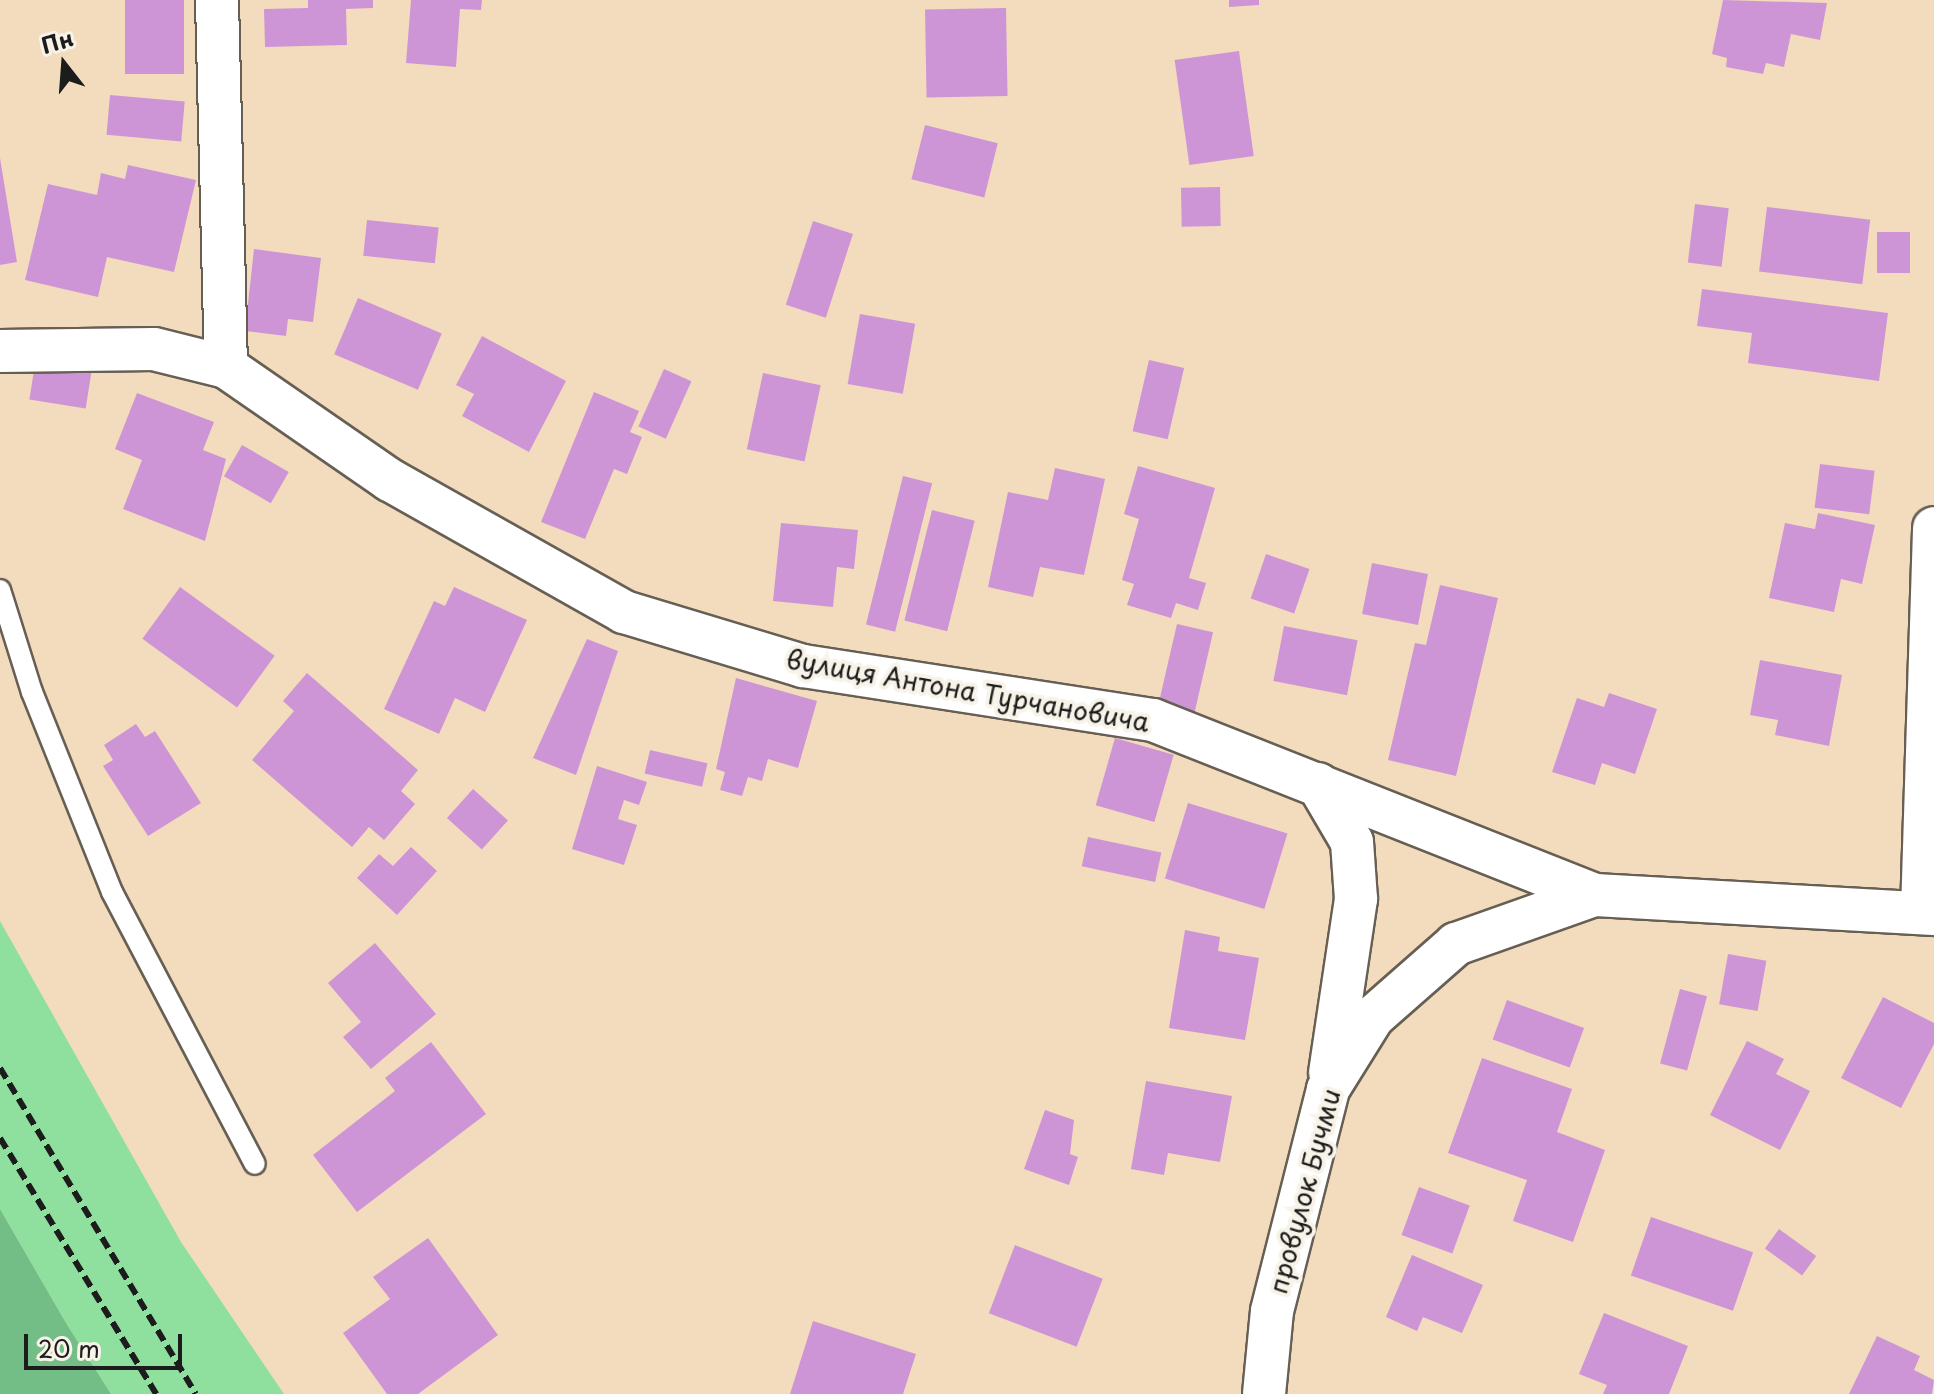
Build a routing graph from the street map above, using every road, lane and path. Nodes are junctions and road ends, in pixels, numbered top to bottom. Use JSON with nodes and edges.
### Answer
{"nodes":[{"id":1,"x":217,"y":0,"type":"edge"},
{"id":2,"x":0,"y":351,"type":"edge"},
{"id":3,"x":226,"y":367,"type":"junction"},
{"id":4,"x":1934,"y":528,"type":"edge"},
{"id":5,"x":0,"y":590,"type":"edge"},
{"id":6,"x":1318,"y":784,"type":"junction"},
{"id":7,"x":1594,"y":895,"type":"junction"},
{"id":8,"x":1928,"y":913,"type":"edge"},
{"id":9,"x":1328,"y":1089,"type":"junction"},
{"id":10,"x":255,"y":1164,"type":"dead end"},
{"id":11,"x":1264,"y":1394,"type":"edge"}],
"edges":[{"from":1,"to":3,"type":"street"},
{"from":2,"to":3,"type":"street","name":"вулиця Антона Турчановича"},
{"from":3,"to":6,"type":"street","name":"вулиця Антона Турчановича"},
{"from":4,"to":8,"type":"street"},
{"from":5,"to":10,"type":"lane"},
{"from":6,"to":7,"type":"street","name":"вулиця Антона Турчановича"},
{"from":6,"to":9,"type":"street"},
{"from":7,"to":8,"type":"street","name":"вулиця Антона Турчановича"},
{"from":7,"to":9,"type":"street","name":"провулок Бучми"},
{"from":9,"to":11,"type":"street","name":"провулок Бучми"}]}
